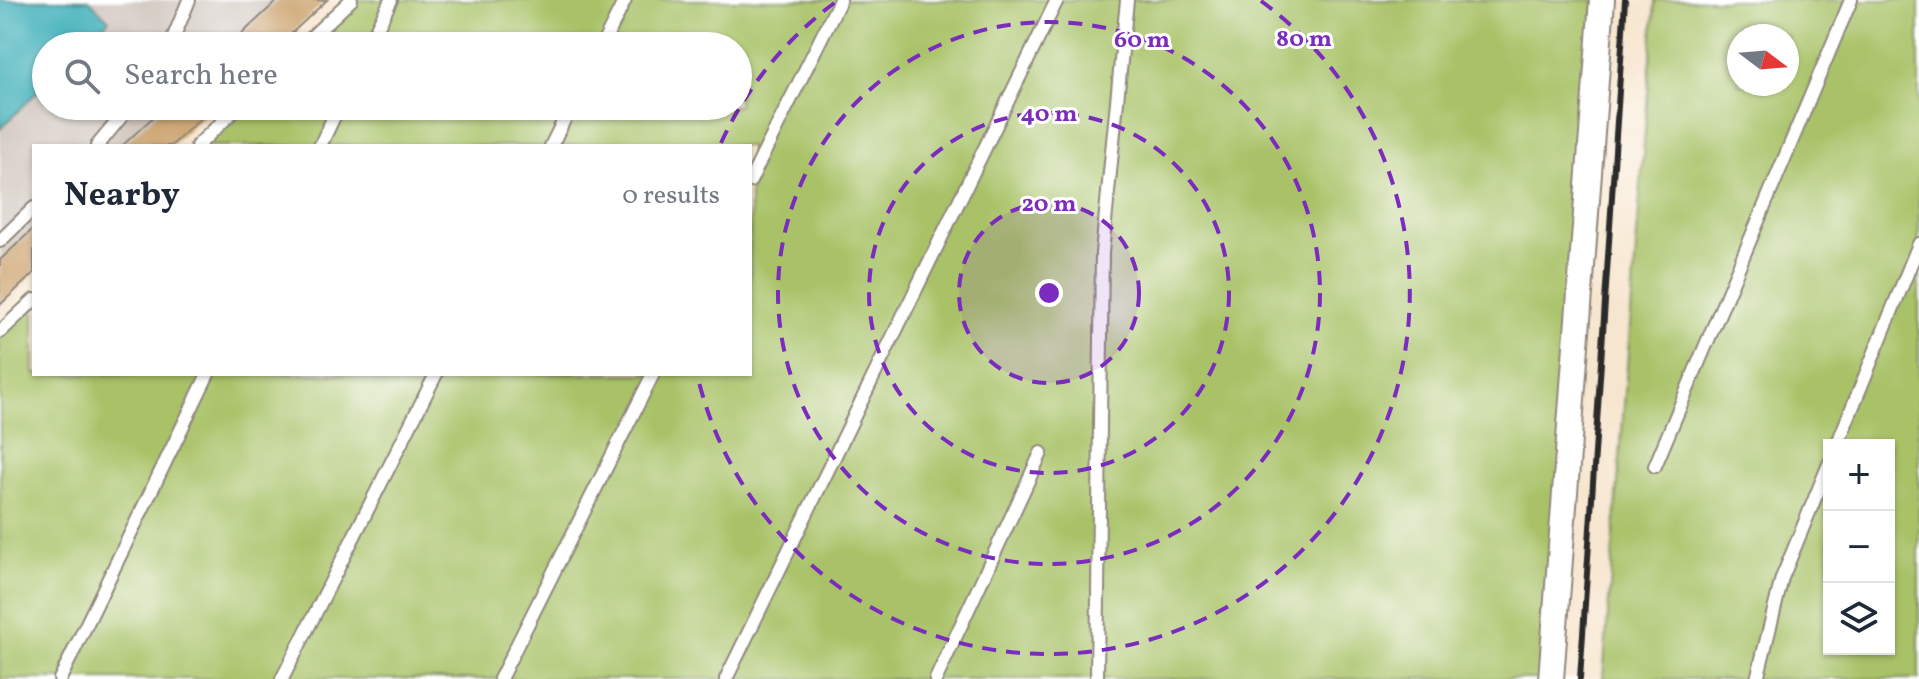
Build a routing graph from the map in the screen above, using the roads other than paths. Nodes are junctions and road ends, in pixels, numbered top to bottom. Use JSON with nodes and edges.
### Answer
{"nodes":[{"id":1,"x":189,"y":0,"type":"edge"},
{"id":2,"x":351,"y":0,"type":"edge"},
{"id":3,"x":391,"y":0,"type":"edge"},
{"id":4,"x":625,"y":0,"type":"edge"},
{"id":5,"x":840,"y":0,"type":"edge"},
{"id":6,"x":1057,"y":0,"type":"edge"},
{"id":7,"x":1127,"y":0,"type":"edge"},
{"id":8,"x":1602,"y":0,"type":"edge"},
{"id":9,"x":1851,"y":0,"type":"edge"},
{"id":10,"x":176,"y":32,"type":"edge"},
{"id":11,"x":317,"y":32,"type":"edge"},
{"id":12,"x":375,"y":32,"type":"edge"},
{"id":13,"x":609,"y":32,"type":"edge"},
{"id":14,"x":118,"y":120,"type":"edge"},
{"id":15,"x":224,"y":120,"type":"edge"},
{"id":16,"x":332,"y":120,"type":"edge"},
{"id":17,"x":564,"y":120,"type":"edge"},
{"id":18,"x":99,"y":144,"type":"edge"},
{"id":19,"x":199,"y":144,"type":"edge"},
{"id":20,"x":321,"y":144,"type":"edge"},
{"id":21,"x":552,"y":144,"type":"edge"},
{"id":22,"x":752,"y":177,"type":"edge"},
{"id":23,"x":32,"y":210,"type":"edge"},
{"id":24,"x":0,"y":241,"type":"edge"},
{"id":25,"x":1919,"y":244,"type":"edge"},
{"id":26,"x":32,"y":302,"type":"edge"},
{"id":27,"x":0,"y":332,"type":"edge"},
{"id":28,"x":207,"y":376,"type":"edge"},
{"id":29,"x":435,"y":376,"type":"edge"},
{"id":30,"x":652,"y":376,"type":"edge"},
{"id":31,"x":1839,"y":439,"type":"edge"},
{"id":32,"x":1041,"y":453,"type":"dead end"},
{"id":33,"x":1655,"y":466,"type":"dead end"},
{"id":34,"x":1823,"y":479,"type":"edge"},
{"id":35,"x":60,"y":679,"type":"edge"},
{"id":36,"x":282,"y":679,"type":"edge"},
{"id":37,"x":500,"y":679,"type":"edge"},
{"id":38,"x":726,"y":679,"type":"edge"},
{"id":39,"x":936,"y":679,"type":"edge"},
{"id":40,"x":1097,"y":679,"type":"edge"},
{"id":41,"x":1551,"y":679,"type":"edge"},
{"id":42,"x":1757,"y":679,"type":"edge"}],
"edges":[{"from":1,"to":10,"type":"lane"},
{"from":2,"to":11,"type":"lane"},
{"from":3,"to":12,"type":"lane"},
{"from":4,"to":13,"type":"lane"},
{"from":5,"to":22,"type":"lane"},
{"from":6,"to":38,"type":"lane"},
{"from":7,"to":40,"type":"lane"},
{"from":8,"to":41,"type":"street"},
{"from":9,"to":33,"type":"lane"},
{"from":14,"to":18,"type":"lane"},
{"from":15,"to":19,"type":"lane"},
{"from":16,"to":20,"type":"lane"},
{"from":17,"to":21,"type":"lane"},
{"from":23,"to":24,"type":"lane"},
{"from":25,"to":31,"type":"lane"},
{"from":26,"to":27,"type":"lane"},
{"from":28,"to":35,"type":"lane"},
{"from":29,"to":36,"type":"lane"},
{"from":30,"to":37,"type":"lane"},
{"from":32,"to":39,"type":"lane"},
{"from":34,"to":42,"type":"lane"}]}
